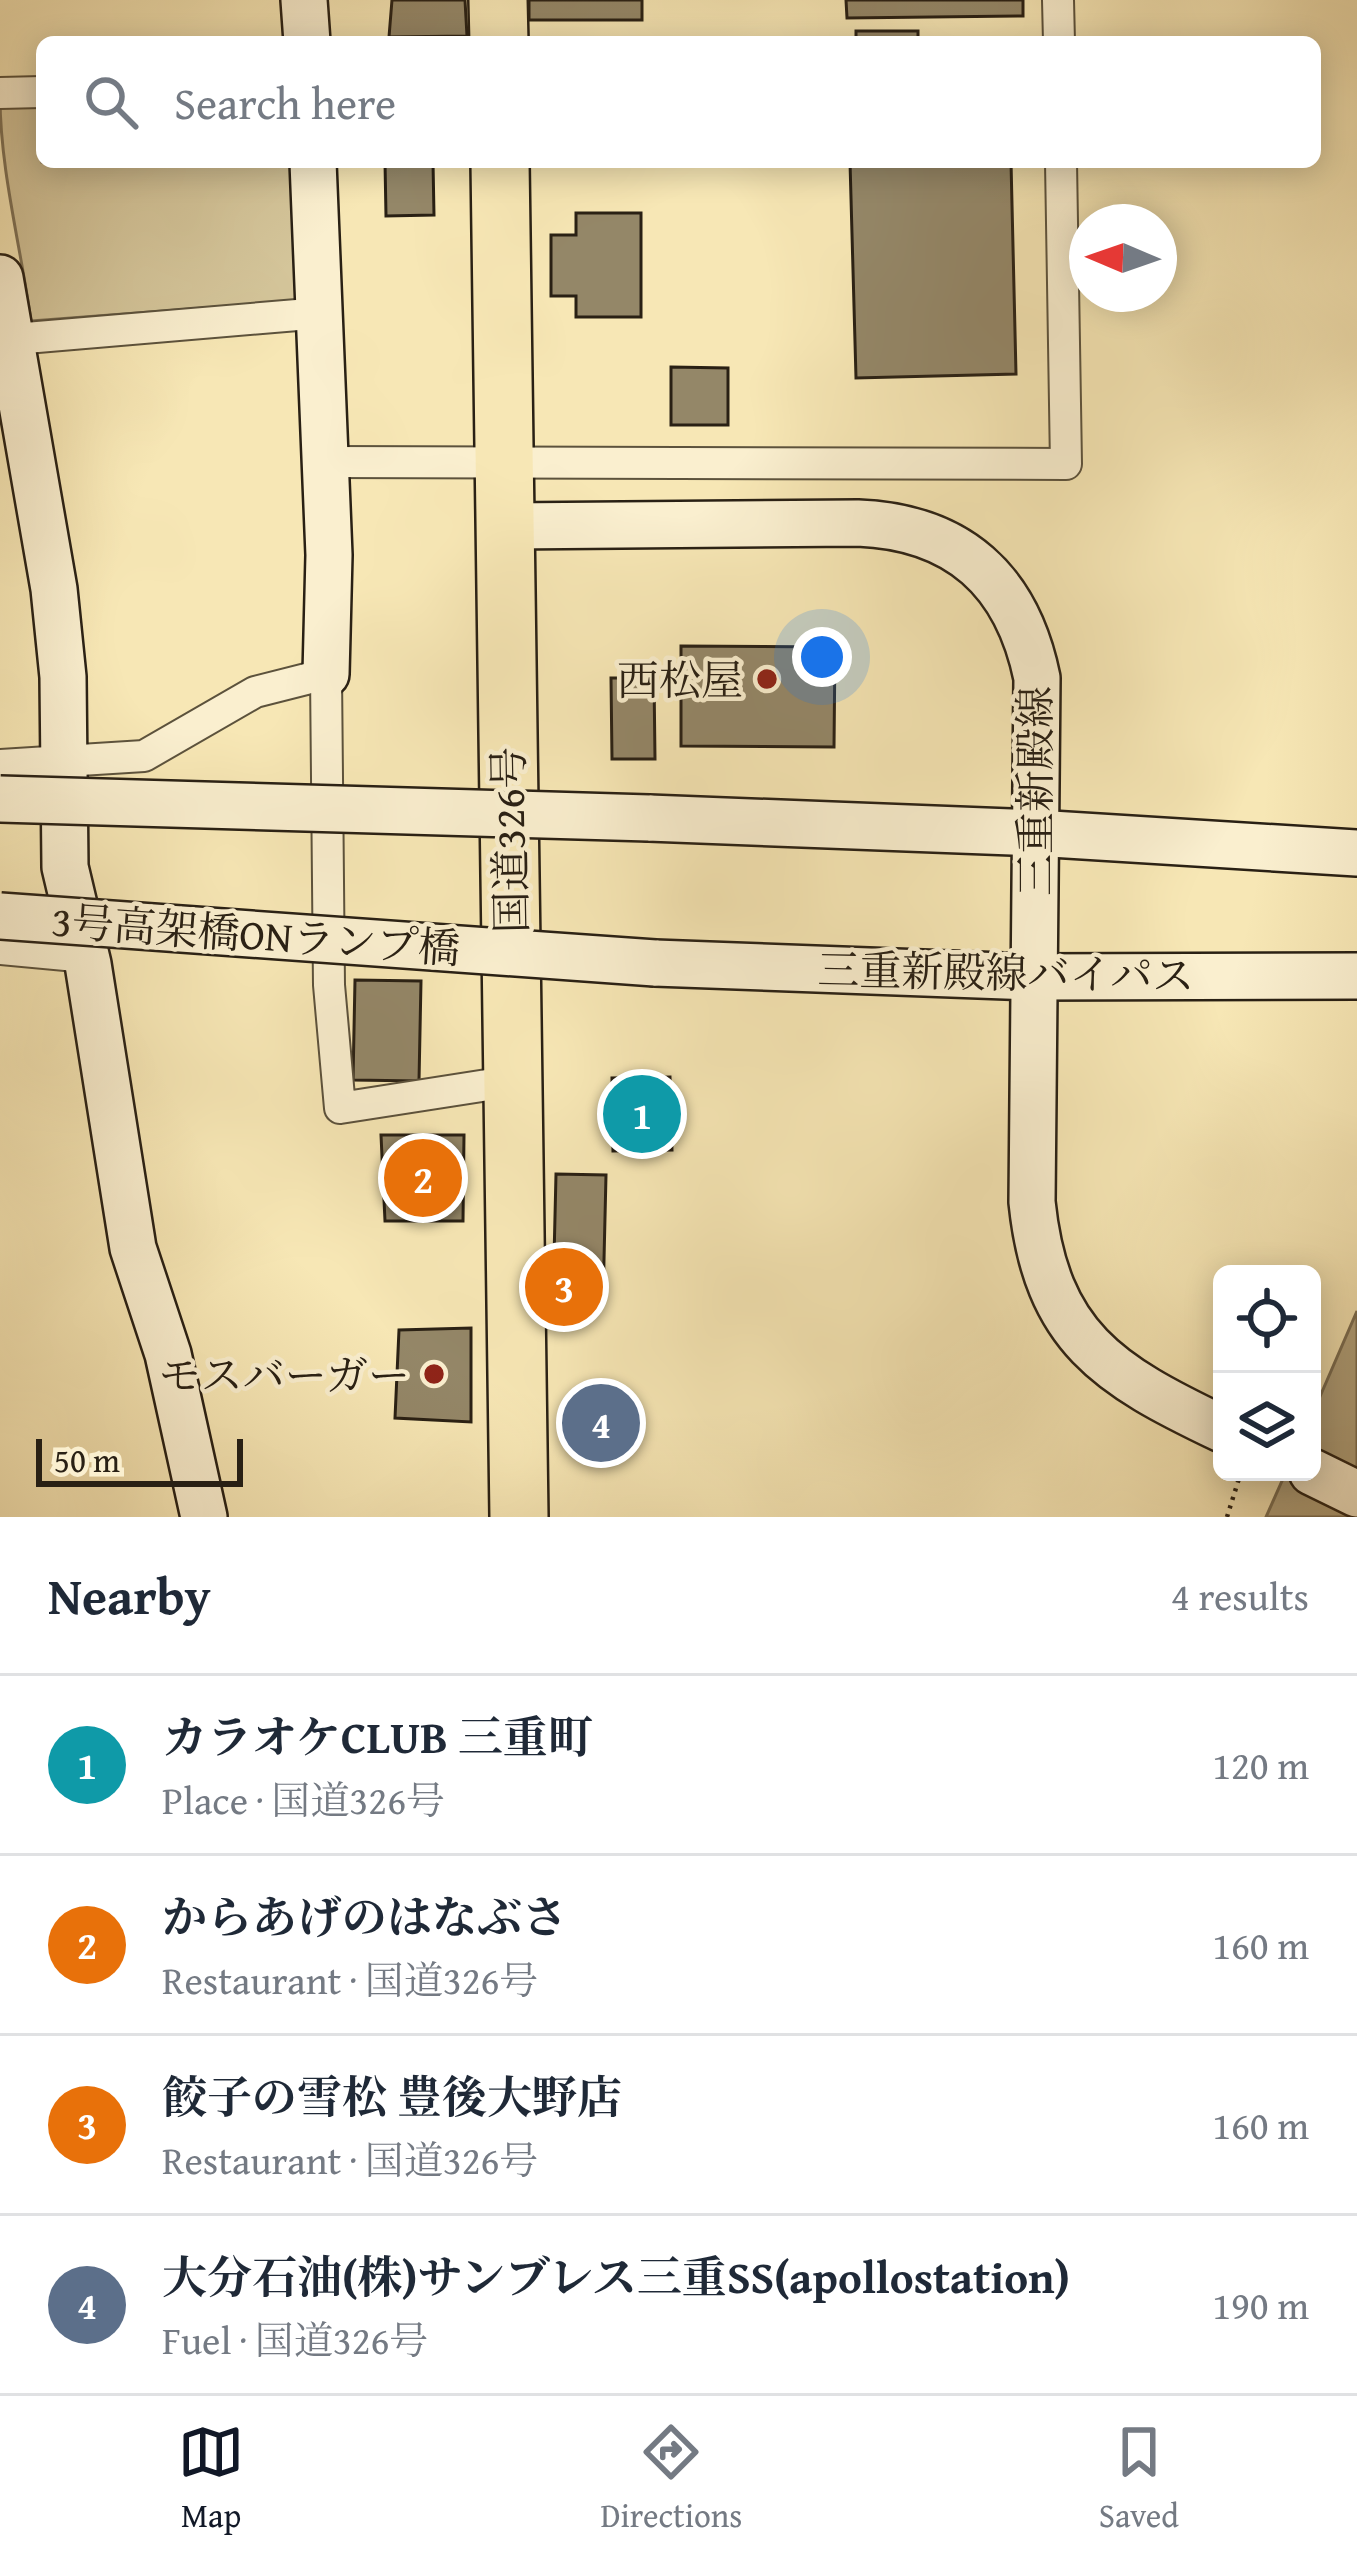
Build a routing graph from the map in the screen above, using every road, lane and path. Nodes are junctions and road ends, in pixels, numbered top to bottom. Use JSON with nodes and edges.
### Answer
{"nodes":[{"id":1,"x":304,"y":0,"type":"edge"},
{"id":2,"x":498,"y":0,"type":"edge"},
{"id":3,"x":1058,"y":0,"type":"edge"},
{"id":4,"x":307,"y":36,"type":"edge"},
{"id":5,"x":499,"y":36,"type":"edge"},
{"id":6,"x":1059,"y":36,"type":"edge"},
{"id":7,"x":36,"y":92,"type":"edge"},
{"id":8,"x":0,"y":93,"type":"edge"},
{"id":9,"x":313,"y":168,"type":"edge"},
{"id":10,"x":500,"y":168,"type":"edge"},
{"id":11,"x":1061,"y":168,"type":"edge"},
{"id":12,"x":0,"y":278,"type":"edge"},
{"id":13,"x":321,"y":313,"type":"junction"},
{"id":14,"x":11,"y":364,"type":"edge"},
{"id":15,"x":326,"y":462,"type":"junction"},
{"id":16,"x":504,"y":464,"type":"junction"},
{"id":17,"x":505,"y":526,"type":"junction"},
{"id":18,"x":326,"y":674,"type":"junction"},
{"id":19,"x":0,"y":765,"type":"edge"},
{"id":20,"x":64,"y":765,"type":"junction"},
{"id":21,"x":0,"y":799,"type":"edge"},
{"id":22,"x":1035,"y":833,"type":"junction"},
{"id":23,"x":1357,"y":854,"type":"edge"},
{"id":24,"x":0,"y":916,"type":"edge"},
{"id":25,"x":0,"y":949,"type":"edge"},
{"id":26,"x":87,"y":957,"type":"junction"},
{"id":27,"x":656,"y":963,"type":"joint"},
{"id":28,"x":1357,"y":976,"type":"edge"},
{"id":29,"x":1034,"y":977,"type":"junction"},
{"id":30,"x":513,"y":1082,"type":"junction"},
{"id":31,"x":1213,"y":1425,"type":"edge"},
{"id":32,"x":1321,"y":1476,"type":"edge"},
{"id":33,"x":1238,"y":1481,"type":"edge"},
{"id":34,"x":1357,"y":1493,"type":"edge"},
{"id":35,"x":204,"y":1517,"type":"edge"},
{"id":36,"x":519,"y":1517,"type":"edge"},
{"id":37,"x":1227,"y":1517,"type":"edge"}],
"edges":[{"from":1,"to":4,"type":"main road"},
{"from":2,"to":5,"type":"highway"},
{"from":3,"to":6,"type":"street"},
{"from":7,"to":8,"type":"street"},
{"from":9,"to":13,"type":"main road"},
{"from":10,"to":16,"type":"highway","name":"国道326号"},
{"from":11,"to":16,"type":"street"},
{"from":12,"to":14,"type":"main road"},
{"from":13,"to":14,"type":"street"},
{"from":13,"to":15,"type":"main road"},
{"from":14,"to":20,"type":"main road"},
{"from":15,"to":16,"type":"street"},
{"from":15,"to":18,"type":"main road"},
{"from":16,"to":17,"type":"highway","name":"国道326号"},
{"from":17,"to":22,"type":"main road","name":"三重新殿線"},
{"from":17,"to":30,"type":"highway","name":"国道326号"},
{"from":18,"to":20,"type":"street"},
{"from":18,"to":30,"type":"street"},
{"from":19,"to":20,"type":"street"},
{"from":20,"to":26,"type":"main road"},
{"from":21,"to":22,"type":"main road","bridge":true},
{"from":22,"to":23,"type":"main road"},
{"from":22,"to":29,"type":"main road","name":"三重新殿線"},
{"from":24,"to":27,"type":"main road","name":"3号高架橋ONランプ橋","bridge":true},
{"from":25,"to":26,"type":"street"},
{"from":26,"to":35,"type":"main road"},
{"from":27,"to":29,"type":"main road","name":"三重新殿線バイパス"},
{"from":28,"to":29,"type":"main road","name":"三重新殿線バイパス"},
{"from":29,"to":31,"type":"main road","name":"三重新殿線"},
{"from":30,"to":36,"type":"highway","name":"国道326号"},
{"from":32,"to":34,"type":"main road"},
{"from":33,"to":37,"type":"path"}]}
